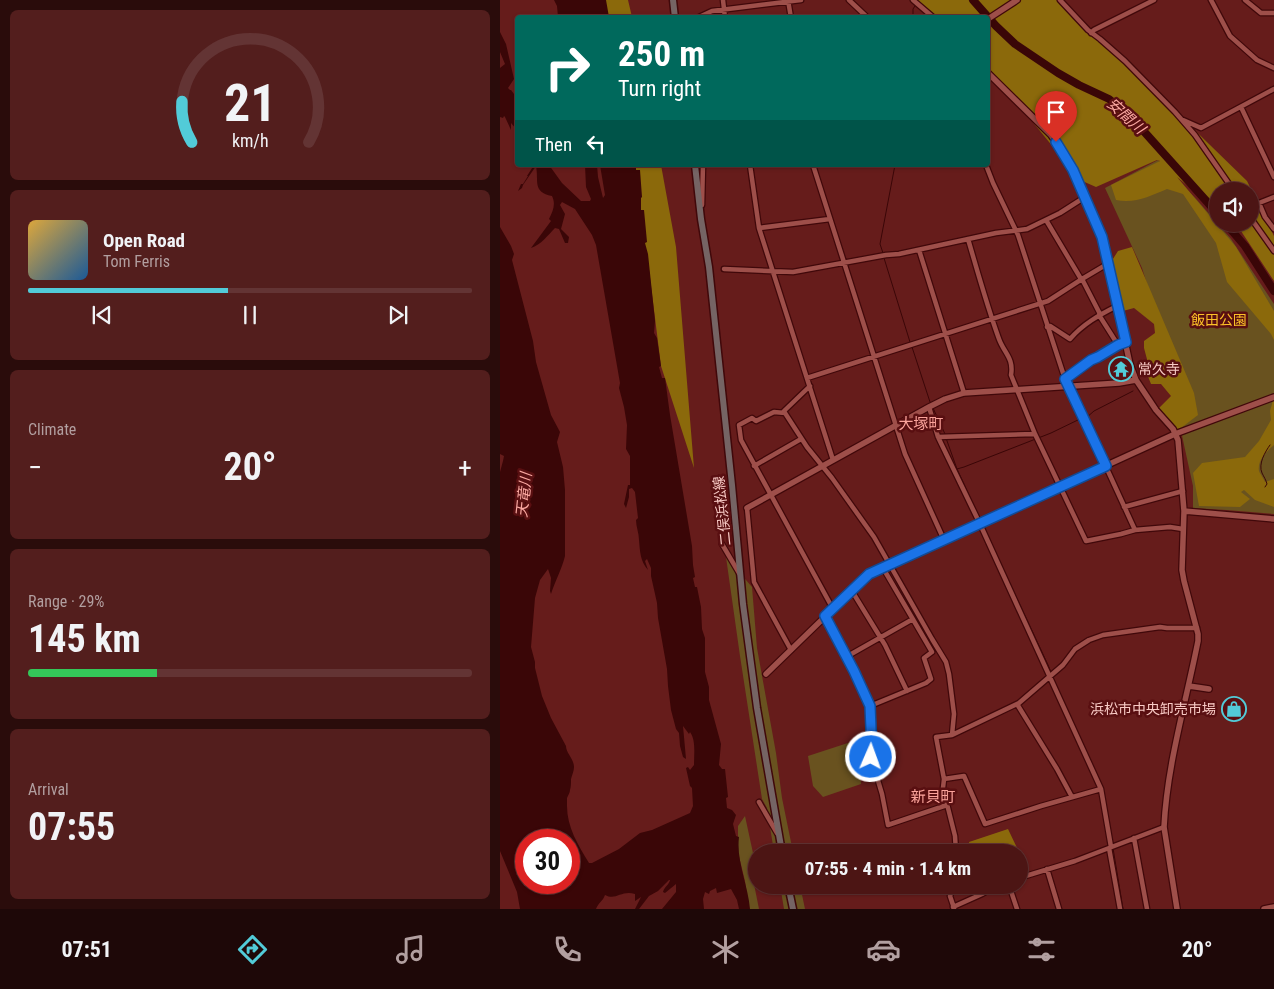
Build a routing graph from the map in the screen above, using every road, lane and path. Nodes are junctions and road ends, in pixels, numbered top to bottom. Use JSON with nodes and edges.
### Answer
{"nodes":[{"id":1,"x":673,"y":0,"type":"edge"},
{"id":2,"x":723,"y":0,"type":"edge"},
{"id":3,"x":801,"y":0,"type":"edge"},
{"id":4,"x":849,"y":0,"type":"edge"},
{"id":5,"x":913,"y":0,"type":"edge"},
{"id":6,"x":1017,"y":0,"type":"edge"},
{"id":7,"x":1060,"y":0,"type":"edge"},
{"id":8,"x":1154,"y":0,"type":"edge"},
{"id":9,"x":1211,"y":0,"type":"edge"},
{"id":10,"x":1245,"y":0,"type":"edge"},
{"id":11,"x":788,"y":1,"type":"edge"},
{"id":12,"x":724,"y":10,"type":"junction"},
{"id":13,"x":1274,"y":13,"type":"edge"},
{"id":14,"x":675,"y":15,"type":"edge"},
{"id":15,"x":703,"y":15,"type":"edge"},
{"id":16,"x":725,"y":15,"type":"edge"},
{"id":17,"x":790,"y":15,"type":"edge"},
{"id":18,"x":865,"y":15,"type":"edge"},
{"id":19,"x":930,"y":15,"type":"edge"},
{"id":20,"x":990,"y":18,"type":"edge"},
{"id":21,"x":1091,"y":32,"type":"junction"},
{"id":22,"x":1274,"y":68,"type":"edge"},
{"id":23,"x":990,"y":75,"type":"edge"},
{"id":24,"x":1274,"y":88,"type":"edge"},
{"id":25,"x":1241,"y":107,"type":"junction"},
{"id":26,"x":1182,"y":119,"type":"junction"},
{"id":27,"x":695,"y":167,"type":"edge"},
{"id":28,"x":703,"y":167,"type":"edge"},
{"id":29,"x":750,"y":167,"type":"edge"},
{"id":30,"x":814,"y":167,"type":"edge"},
{"id":31,"x":987,"y":167,"type":"edge"},
{"id":32,"x":1274,"y":177,"type":"edge"},
{"id":33,"x":1228,"y":182,"type":"edge"},
{"id":34,"x":1274,"y":196,"type":"edge"},
{"id":35,"x":1085,"y":197,"type":"junction"},
{"id":36,"x":701,"y":219,"type":"junction"},
{"id":37,"x":830,"y":219,"type":"junction"},
{"id":38,"x":1046,"y":220,"type":"junction"},
{"id":39,"x":759,"y":228,"type":"junction"},
{"id":40,"x":1259,"y":229,"type":"edge"},
{"id":41,"x":1274,"y":229,"type":"edge"},
{"id":42,"x":1016,"y":231,"type":"junction"},
{"id":43,"x":968,"y":239,"type":"junction"},
{"id":44,"x":918,"y":250,"type":"junction"},
{"id":45,"x":1274,"y":250,"type":"edge"},
{"id":46,"x":844,"y":262,"type":"junction"},
{"id":47,"x":1109,"y":263,"type":"junction"},
{"id":48,"x":724,"y":269,"type":"dead end"},
{"id":49,"x":772,"y":271,"type":"junction"},
{"id":50,"x":1082,"y":279,"type":"junction"},
{"id":51,"x":1040,"y":304,"type":"junction"},
{"id":52,"x":1117,"y":306,"type":"junction"},
{"id":53,"x":1100,"y":315,"type":"junction"},
{"id":54,"x":992,"y":319,"type":"junction"},
{"id":55,"x":1047,"y":327,"type":"junction"},
{"id":56,"x":945,"y":334,"type":"junction"},
{"id":57,"x":1126,"y":342,"type":"junction"},
{"id":58,"x":1118,"y":345,"type":"junction"},
{"id":59,"x":874,"y":356,"type":"junction"},
{"id":60,"x":807,"y":378,"type":"junction"},
{"id":61,"x":1065,"y":379,"type":"junction"},
{"id":62,"x":1136,"y":380,"type":"junction"},
{"id":63,"x":810,"y":386,"type":"junction"},
{"id":64,"x":1068,"y":386,"type":"junction"},
{"id":65,"x":1017,"y":389,"type":"junction"},
{"id":66,"x":964,"y":393,"type":"junction"},
{"id":67,"x":1274,"y":398,"type":"edge"},
{"id":68,"x":929,"y":407,"type":"junction"},
{"id":69,"x":785,"y":414,"type":"junction"},
{"id":70,"x":896,"y":426,"type":"junction"},
{"id":71,"x":1176,"y":434,"type":"junction"},
{"id":72,"x":938,"y":437,"type":"junction"},
{"id":73,"x":1037,"y":437,"type":"junction"},
{"id":74,"x":801,"y":439,"type":"junction"},
{"id":75,"x":833,"y":460,"type":"junction"},
{"id":76,"x":754,"y":466,"type":"junction"},
{"id":77,"x":1106,"y":466,"type":"junction"},
{"id":78,"x":822,"y":467,"type":"junction"},
{"id":79,"x":1060,"y":487,"type":"junction"},
{"id":80,"x":1183,"y":491,"type":"junction"},
{"id":81,"x":770,"y":495,"type":"junction"},
{"id":82,"x":1124,"y":507,"type":"junction"},
{"id":83,"x":747,"y":508,"type":"joint"},
{"id":84,"x":1184,"y":511,"type":"junction"},
{"id":85,"x":1274,"y":519,"type":"edge"},
{"id":86,"x":980,"y":524,"type":"junction"},
{"id":87,"x":1183,"y":528,"type":"junction"},
{"id":88,"x":1135,"y":530,"type":"junction"},
{"id":89,"x":944,"y":540,"type":"junction"},
{"id":90,"x":722,"y":544,"type":"dead end"},
{"id":91,"x":890,"y":565,"type":"junction"},
{"id":92,"x":883,"y":568,"type":"junction"},
{"id":93,"x":742,"y":578,"type":"junction"},
{"id":94,"x":852,"y":591,"type":"junction"},
{"id":95,"x":833,"y":609,"type":"junction"},
{"id":96,"x":825,"y":616,"type":"junction"},
{"id":97,"x":913,"y":619,"type":"junction"},
{"id":98,"x":1197,"y":628,"type":"junction"},
{"id":99,"x":880,"y":637,"type":"junction"},
{"id":100,"x":791,"y":650,"type":"junction"},
{"id":101,"x":846,"y":657,"type":"junction"},
{"id":102,"x":766,"y":674,"type":"dead end"},
{"id":103,"x":1050,"y":676,"type":"junction"},
{"id":104,"x":1189,"y":686,"type":"junction"},
{"id":105,"x":1209,"y":689,"type":"dead end"},
{"id":106,"x":907,"y":691,"type":"junction"},
{"id":107,"x":1017,"y":704,"type":"junction"},
{"id":108,"x":870,"y":706,"type":"junction"},
{"id":109,"x":952,"y":734,"type":"junction"},
{"id":110,"x":944,"y":779,"type":"junction"},
{"id":111,"x":1101,"y":789,"type":"junction"},
{"id":112,"x":1072,"y":797,"type":"junction"},
{"id":113,"x":759,"y":802,"type":"dead end"},
{"id":114,"x":947,"y":805,"type":"junction"},
{"id":115,"x":1164,"y":827,"type":"junction"},
{"id":116,"x":779,"y":835,"type":"junction"},
{"id":117,"x":1134,"y":838,"type":"junction"},
{"id":118,"x":781,"y":844,"type":"edge"},
{"id":119,"x":956,"y":844,"type":"edge"},
{"id":120,"x":1110,"y":847,"type":"junction"},
{"id":121,"x":1047,"y":869,"type":"junction"},
{"id":122,"x":1028,"y":875,"type":"edge"},
{"id":123,"x":790,"y":894,"type":"edge"},
{"id":124,"x":951,"y":894,"type":"edge"},
{"id":125,"x":982,"y":894,"type":"edge"},
{"id":126,"x":1012,"y":894,"type":"edge"},
{"id":127,"x":1274,"y":907,"type":"edge"},
{"id":128,"x":954,"y":908,"type":"edge"},
{"id":129,"x":794,"y":909,"type":"edge"},
{"id":130,"x":1017,"y":909,"type":"edge"},
{"id":131,"x":1059,"y":909,"type":"edge"},
{"id":132,"x":1120,"y":909,"type":"edge"},
{"id":133,"x":1147,"y":909,"type":"edge"},
{"id":134,"x":1177,"y":909,"type":"edge"},
{"id":135,"x":1264,"y":909,"type":"edge"}],
"edges":[{"from":1,"to":14,"type":"main road"},
{"from":2,"to":12,"type":"street"},
{"from":3,"to":11,"type":"street"},
{"from":4,"to":18,"type":"street"},
{"from":5,"to":19,"type":"street"},
{"from":6,"to":20,"type":"street"},
{"from":7,"to":21,"type":"street"},
{"from":8,"to":21,"type":"street"},
{"from":9,"to":22,"type":"street"},
{"from":10,"to":13,"type":"street"},
{"from":11,"to":12,"type":"street"},
{"from":11,"to":17,"type":"street"},
{"from":12,"to":15,"type":"street"},
{"from":12,"to":16,"type":"street"},
{"from":21,"to":26,"type":"street"},
{"from":23,"to":35,"type":"street"},
{"from":24,"to":25,"type":"street"},
{"from":25,"to":26,"type":"street"},
{"from":25,"to":32,"type":"street"},
{"from":26,"to":33,"type":"street"},
{"from":27,"to":36,"type":"main road","name":"二俣浜松線"},
{"from":28,"to":36,"type":"street"},
{"from":29,"to":39,"type":"street"},
{"from":30,"to":37,"type":"street"},
{"from":31,"to":42,"type":"street"},
{"from":34,"to":41,"type":"street"},
{"from":35,"to":38,"type":"street"},
{"from":35,"to":47,"type":"street"},
{"from":36,"to":93,"type":"main road","name":"二俣浜松線"},
{"from":37,"to":39,"type":"street"},
{"from":37,"to":46,"type":"street"},
{"from":38,"to":42,"type":"street"},
{"from":38,"to":50,"type":"street"},
{"from":39,"to":49,"type":"street"},
{"from":40,"to":45,"type":"street"},
{"from":42,"to":43,"type":"street"},
{"from":42,"to":51,"type":"street"},
{"from":43,"to":44,"type":"street"},
{"from":43,"to":54,"type":"street"},
{"from":44,"to":46,"type":"street"},
{"from":44,"to":56,"type":"street"},
{"from":46,"to":49,"type":"street"},
{"from":46,"to":59,"type":"street"},
{"from":47,"to":50,"type":"street"},
{"from":47,"to":52,"type":"street"},
{"from":48,"to":49,"type":"street"},
{"from":49,"to":60,"type":"street"},
{"from":50,"to":51,"type":"street"},
{"from":50,"to":53,"type":"street"},
{"from":51,"to":54,"type":"street"},
{"from":51,"to":55,"type":"street"},
{"from":52,"to":53,"type":"street"},
{"from":52,"to":57,"type":"street"},
{"from":53,"to":55,"type":"street"},
{"from":53,"to":58,"type":"street"},
{"from":54,"to":56,"type":"street"},
{"from":54,"to":65,"type":"street"},
{"from":55,"to":61,"type":"street"},
{"from":56,"to":59,"type":"street"},
{"from":56,"to":66,"type":"street"},
{"from":57,"to":58,"type":"street"},
{"from":57,"to":62,"type":"street"},
{"from":58,"to":61,"type":"street"},
{"from":59,"to":60,"type":"street"},
{"from":59,"to":70,"type":"street"},
{"from":60,"to":63,"type":"street"},
{"from":61,"to":64,"type":"street"},
{"from":62,"to":64,"type":"street"},
{"from":62,"to":71,"type":"street"},
{"from":63,"to":69,"type":"street"},
{"from":63,"to":75,"type":"street"},
{"from":64,"to":65,"type":"street"},
{"from":64,"to":77,"type":"street"},
{"from":65,"to":66,"type":"street"},
{"from":65,"to":73,"type":"street"},
{"from":66,"to":68,"type":"street"},
{"from":67,"to":71,"type":"street"},
{"from":68,"to":70,"type":"street"},
{"from":68,"to":72,"type":"street"},
{"from":69,"to":74,"type":"street"},
{"from":69,"to":76,"type":"street"},
{"from":70,"to":75,"type":"street"},
{"from":70,"to":89,"type":"street"},
{"from":71,"to":77,"type":"street"},
{"from":71,"to":80,"type":"street"},
{"from":72,"to":73,"type":"street"},
{"from":72,"to":86,"type":"street"},
{"from":73,"to":79,"type":"street"},
{"from":74,"to":76,"type":"street"},
{"from":74,"to":78,"type":"street"},
{"from":75,"to":78,"type":"street"},
{"from":76,"to":81,"type":"street"},
{"from":77,"to":79,"type":"street"},
{"from":77,"to":82,"type":"street"},
{"from":78,"to":81,"type":"street"},
{"from":78,"to":91,"type":"street"},
{"from":79,"to":86,"type":"street"},
{"from":79,"to":88,"type":"street"},
{"from":80,"to":82,"type":"street"},
{"from":80,"to":84,"type":"street"},
{"from":81,"to":83,"type":"street"},
{"from":81,"to":95,"type":"street"},
{"from":82,"to":88,"type":"street"},
{"from":83,"to":100,"type":"street"},
{"from":84,"to":85,"type":"street"},
{"from":84,"to":87,"type":"street"},
{"from":86,"to":89,"type":"street"},
{"from":86,"to":103,"type":"street"},
{"from":87,"to":88,"type":"street"},
{"from":87,"to":98,"type":"street"},
{"from":89,"to":91,"type":"street"},
{"from":90,"to":93,"type":"street"},
{"from":91,"to":92,"type":"street"},
{"from":91,"to":109,"type":"street"},
{"from":92,"to":94,"type":"street"},
{"from":92,"to":97,"type":"street"},
{"from":93,"to":116,"type":"main road","name":"二俣浜松線"},
{"from":94,"to":95,"type":"street"},
{"from":94,"to":99,"type":"street"},
{"from":95,"to":96,"type":"street"},
{"from":96,"to":100,"type":"street"},
{"from":96,"to":101,"type":"street"},
{"from":97,"to":99,"type":"street"},
{"from":97,"to":106,"type":"street"},
{"from":98,"to":103,"type":"street"},
{"from":98,"to":104,"type":"street"},
{"from":99,"to":101,"type":"street"},
{"from":99,"to":106,"type":"street"},
{"from":100,"to":102,"type":"street"},
{"from":101,"to":108,"type":"street"},
{"from":103,"to":107,"type":"street"},
{"from":103,"to":111,"type":"street"},
{"from":104,"to":105,"type":"street"},
{"from":104,"to":115,"type":"street"},
{"from":106,"to":108,"type":"street"},
{"from":107,"to":109,"type":"street"},
{"from":107,"to":112,"type":"street"},
{"from":108,"to":114,"type":"street"},
{"from":109,"to":110,"type":"street"},
{"from":110,"to":112,"type":"street"},
{"from":110,"to":114,"type":"street"},
{"from":111,"to":112,"type":"street"},
{"from":111,"to":120,"type":"street"},
{"from":113,"to":116,"type":"street"},
{"from":114,"to":119,"type":"street"},
{"from":115,"to":117,"type":"street"},
{"from":115,"to":134,"type":"street"},
{"from":116,"to":118,"type":"main road","name":"二俣浜松線"},
{"from":117,"to":120,"type":"street"},
{"from":117,"to":133,"type":"street"},
{"from":120,"to":121,"type":"street"},
{"from":120,"to":132,"type":"street"},
{"from":121,"to":122,"type":"street"},
{"from":121,"to":131,"type":"street"},
{"from":123,"to":129,"type":"main road"},
{"from":124,"to":128,"type":"street"},
{"from":125,"to":128,"type":"street"},
{"from":126,"to":130,"type":"street"},
{"from":127,"to":135,"type":"street"}]}
